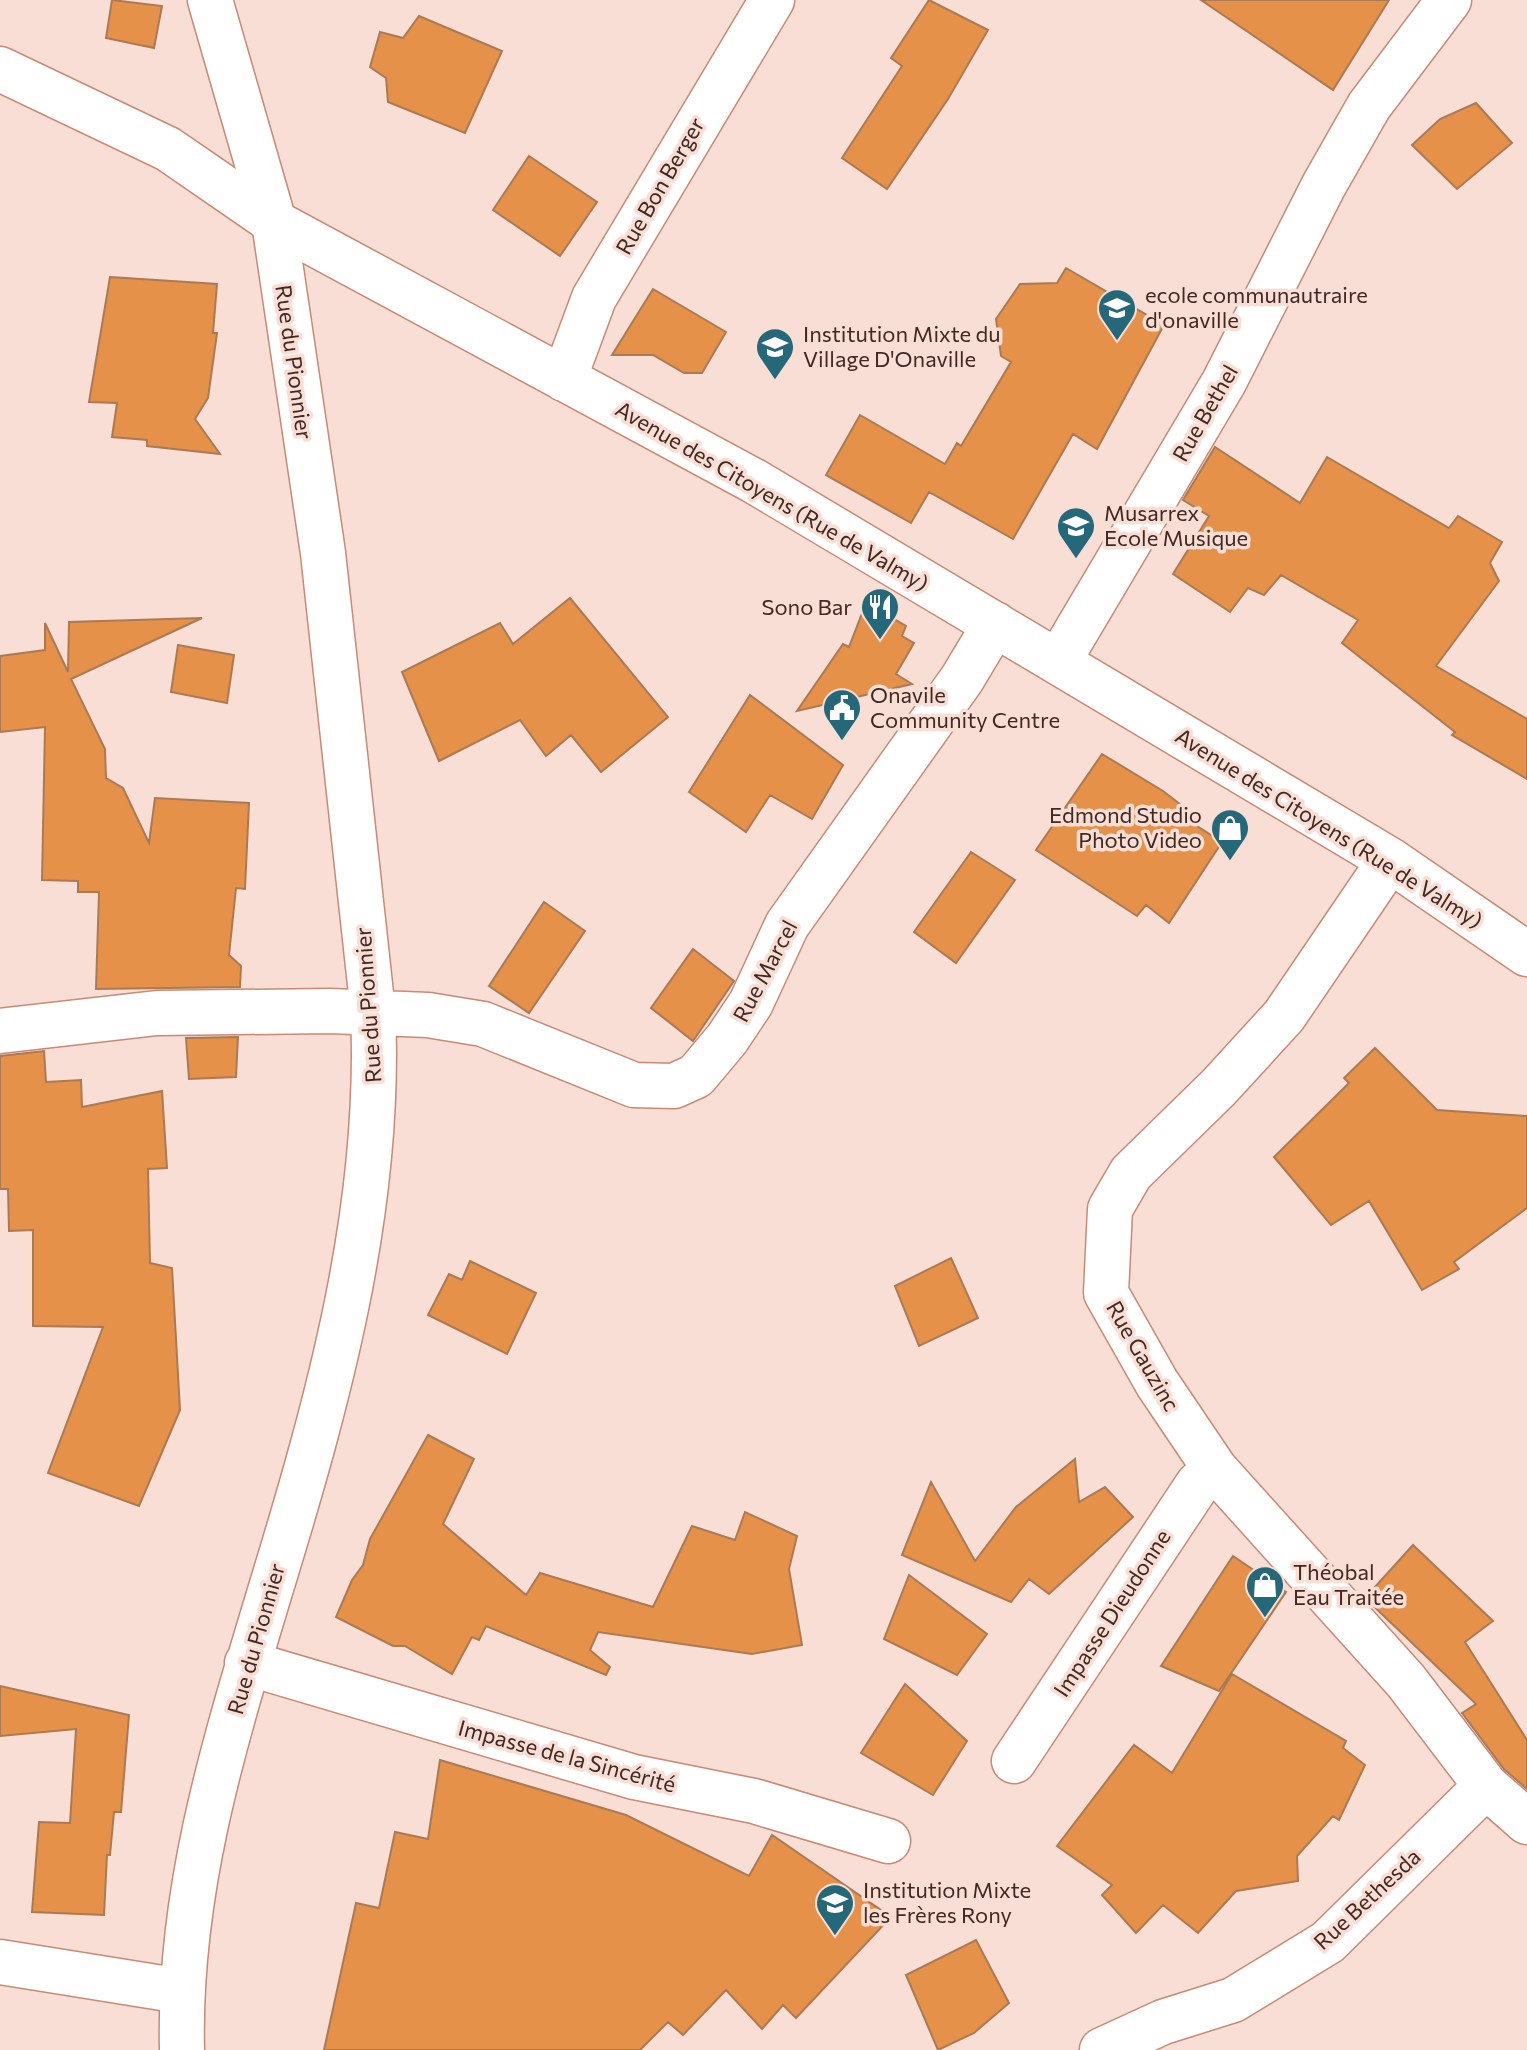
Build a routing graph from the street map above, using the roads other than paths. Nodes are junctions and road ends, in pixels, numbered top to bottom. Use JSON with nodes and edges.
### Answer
{"nodes":[{"id":1,"x":210,"y":0,"type":"edge"},
{"id":2,"x":772,"y":0,"type":"edge"},
{"id":3,"x":1449,"y":0,"type":"edge"},
{"id":4,"x":0,"y":69,"type":"edge"},
{"id":5,"x":274,"y":222,"type":"junction"},
{"id":6,"x":564,"y":379,"type":"junction"},
{"id":7,"x":995,"y":624,"type":"junction"},
{"id":8,"x":1058,"y":662,"type":"junction"},
{"id":9,"x":1390,"y":860,"type":"junction"},
{"id":10,"x":1527,"y":954,"type":"edge"},
{"id":11,"x":373,"y":1012,"type":"junction"},
{"id":12,"x":0,"y":1031,"type":"edge"},
{"id":13,"x":1215,"y":1469,"type":"junction"},
{"id":14,"x":247,"y":1663,"type":"junction"},
{"id":15,"x":1014,"y":1761,"type":"dead end"},
{"id":16,"x":1486,"y":1786,"type":"junction"},
{"id":17,"x":1527,"y":1822,"type":"edge"},
{"id":18,"x":888,"y":1841,"type":"dead end"},
{"id":19,"x":0,"y":1962,"type":"edge"},
{"id":20,"x":181,"y":1991,"type":"junction"},
{"id":21,"x":182,"y":2050,"type":"edge"},
{"id":22,"x":1102,"y":2050,"type":"edge"}],
"edges":[{"from":1,"to":5,"type":"street","name":"Rue du Pionnier"},
{"from":2,"to":6,"type":"street","name":"Rue Bon Berger"},
{"from":3,"to":8,"type":"street","name":"Rue Bethel"},
{"from":4,"to":5,"type":"street","name":"Avenue des Citoyens (Rue de Valmy)"},
{"from":5,"to":6,"type":"street","name":"Avenue des Citoyens (Rue de Valmy)"},
{"from":5,"to":11,"type":"street","name":"Rue du Pionnier"},
{"from":6,"to":7,"type":"street","name":"Avenue des Citoyens (Rue de Valmy)"},
{"from":7,"to":8,"type":"street","name":"Avenue des Citoyens (Rue de Valmy)"},
{"from":7,"to":11,"type":"street","name":"Rue Marcel"},
{"from":8,"to":9,"type":"street","name":"Avenue des Citoyens (Rue de Valmy)"},
{"from":9,"to":10,"type":"street","name":"Avenue des Citoyens (Rue de Valmy)"},
{"from":9,"to":13,"type":"street","name":"Rue Gauzinc"},
{"from":11,"to":12,"type":"street","name":"Rue Marcel"},
{"from":11,"to":14,"type":"street","name":"Rue du Pionnier"},
{"from":13,"to":15,"type":"street","name":"Impasse Dieudonne"},
{"from":13,"to":16,"type":"street","name":"Rue Gauzinc"},
{"from":14,"to":18,"type":"street","name":"Impasse de la Sincérité"},
{"from":14,"to":20,"type":"street","name":"Rue du Pionnier"},
{"from":16,"to":17,"type":"street","name":"Rue Gauzinc"},
{"from":16,"to":22,"type":"street","name":"Rue Bethesda"},
{"from":19,"to":20,"type":"street"},
{"from":20,"to":21,"type":"street","name":"Rue du Pionnier"}]}
